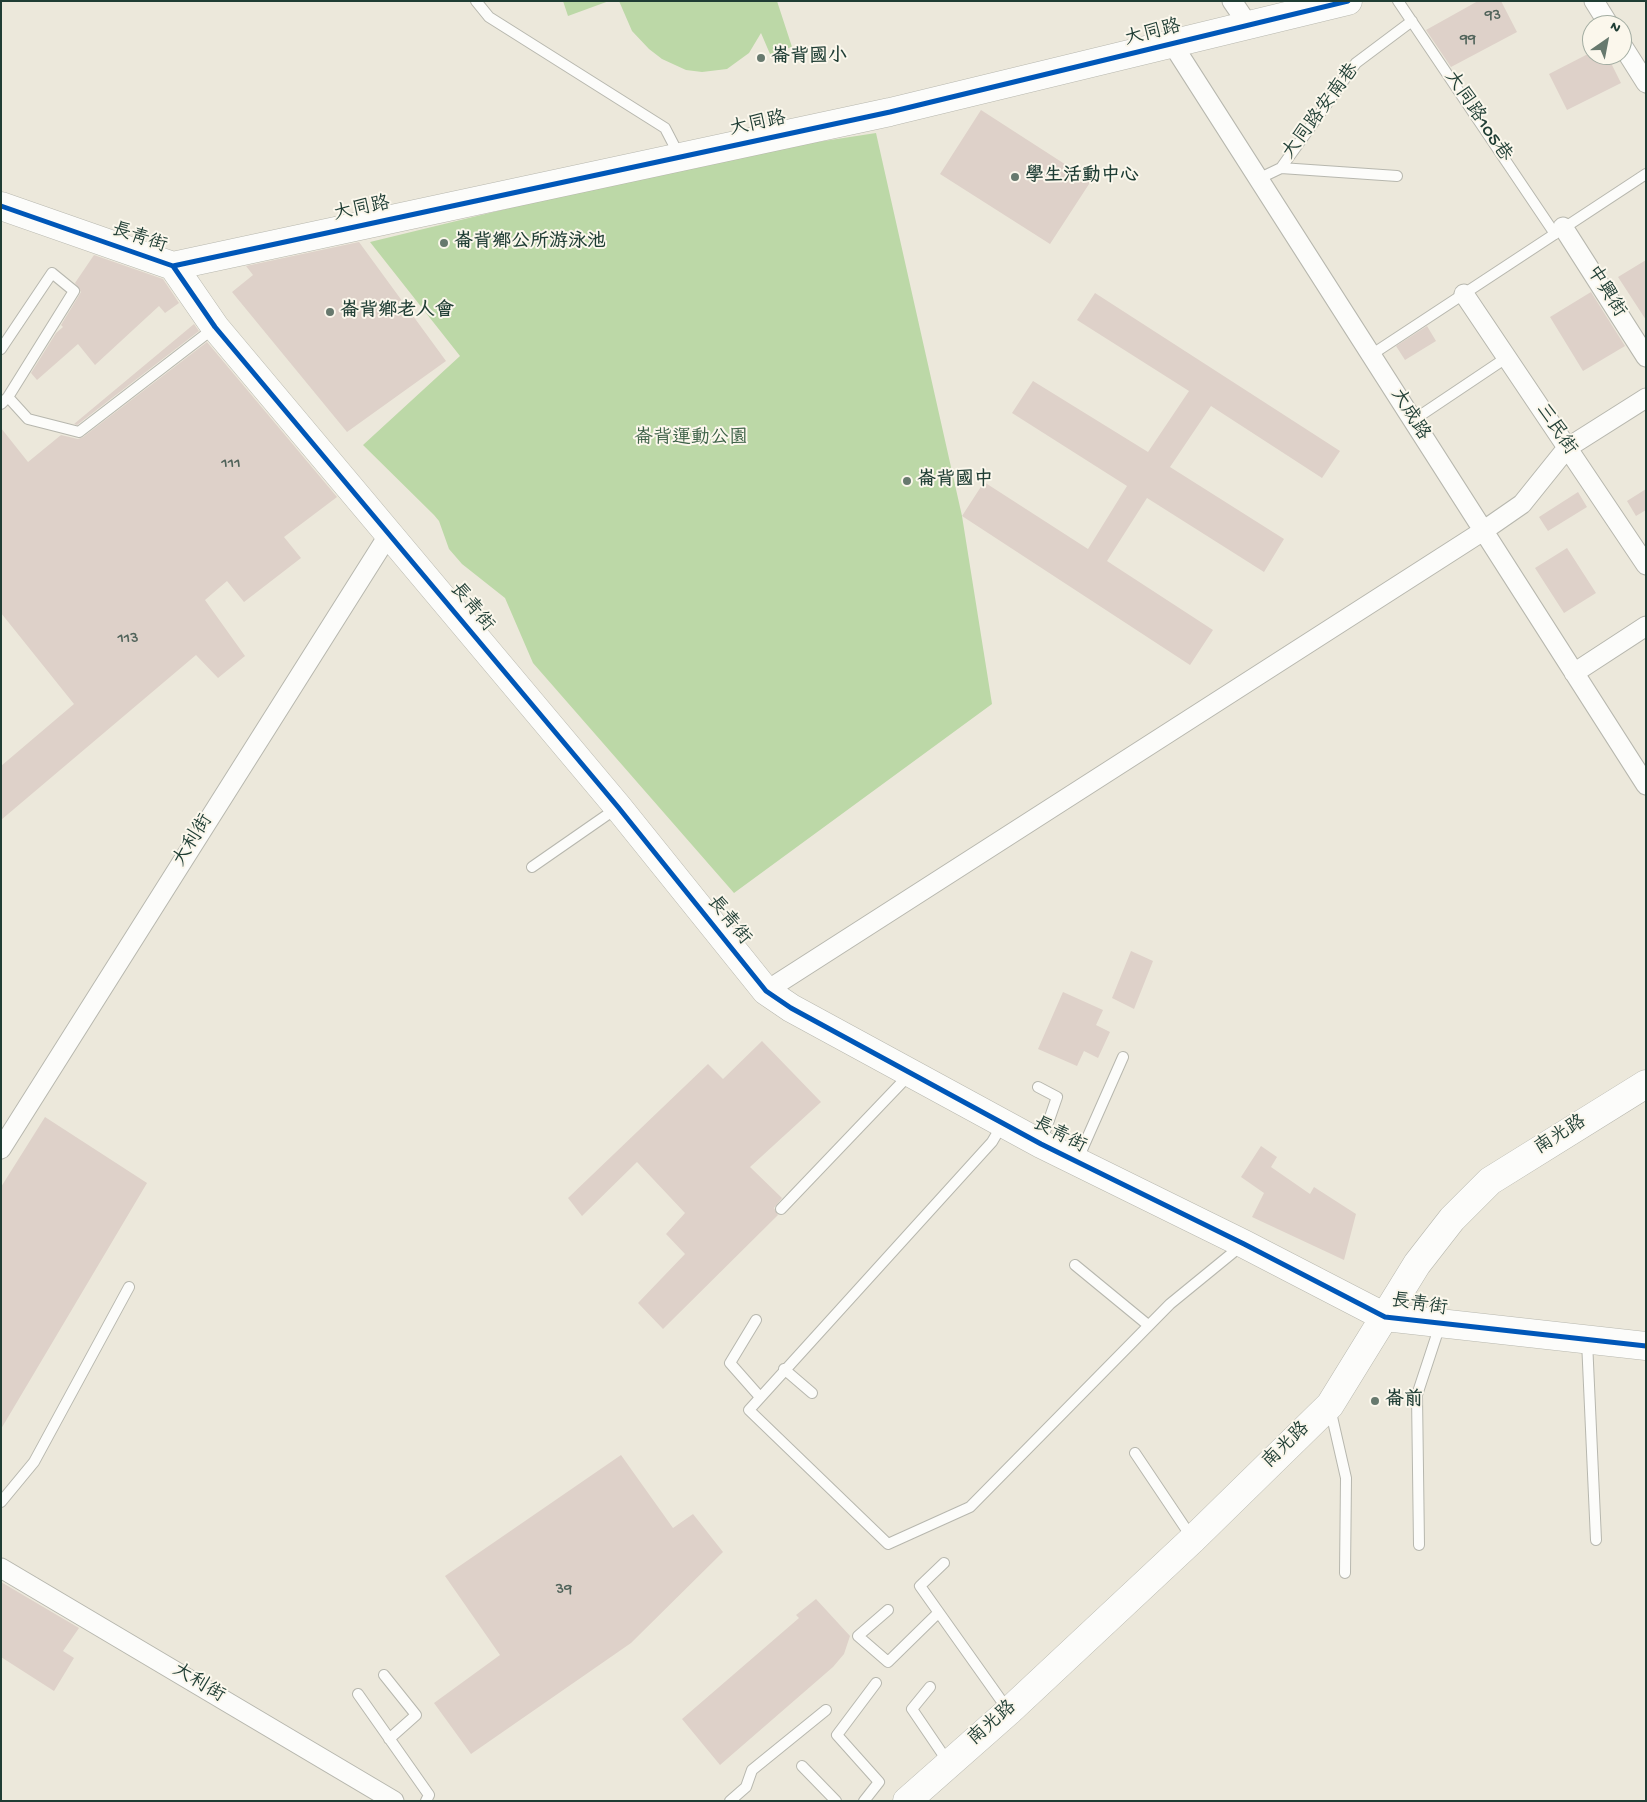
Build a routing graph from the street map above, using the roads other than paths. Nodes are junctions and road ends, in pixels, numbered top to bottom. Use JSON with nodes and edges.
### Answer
{"nodes":[{"id":1,"x":476,"y":1,"type":"edge"},
{"id":2,"x":1232,"y":1,"type":"edge"},
{"id":3,"x":1348,"y":1,"type":"edge"},
{"id":4,"x":1398,"y":1,"type":"edge"},
{"id":5,"x":1595,"y":2,"type":"edge"},
{"id":6,"x":1603,"y":15,"type":"edge"},
{"id":7,"x":1412,"y":21,"type":"junction"},
{"id":8,"x":1250,"y":26,"type":"junction"},
{"id":9,"x":1173,"y":45,"type":"junction"},
{"id":10,"x":1632,"y":61,"type":"edge"},
{"id":11,"x":1646,"y":83,"type":"edge"},
{"id":12,"x":680,"y":158,"type":"junction"},
{"id":13,"x":1281,"y":168,"type":"junction"},
{"id":14,"x":1646,"y":174,"type":"edge"},
{"id":15,"x":1397,"y":176,"type":"dead end"},
{"id":16,"x":1258,"y":179,"type":"junction"},
{"id":17,"x":1,"y":206,"type":"edge"},
{"id":18,"x":1559,"y":230,"type":"junction"},
{"id":19,"x":173,"y":266,"type":"junction"},
{"id":20,"x":1464,"y":294,"type":"junction"},
{"id":21,"x":215,"y":327,"type":"junction"},
{"id":22,"x":1,"y":349,"type":"edge"},
{"id":23,"x":1371,"y":355,"type":"junction"},
{"id":24,"x":1646,"y":357,"type":"edge"},
{"id":25,"x":1506,"y":358,"type":"junction"},
{"id":26,"x":1646,"y":398,"type":"edge"},
{"id":27,"x":5,"y":400,"type":"edge"},
{"id":28,"x":1412,"y":421,"type":"junction"},
{"id":29,"x":1567,"y":448,"type":"junction"},
{"id":30,"x":1483,"y":532,"type":"junction"},
{"id":31,"x":389,"y":534,"type":"junction"},
{"id":32,"x":1646,"y":564,"type":"edge"},
{"id":33,"x":1646,"y":626,"type":"edge"},
{"id":34,"x":1574,"y":673,"type":"junction"},
{"id":35,"x":1646,"y":785,"type":"edge"},
{"id":36,"x":618,"y":807,"type":"junction"},
{"id":37,"x":532,"y":867,"type":"dead end"},
{"id":38,"x":766,"y":991,"type":"junction"},
{"id":39,"x":1123,"y":1057,"type":"dead end"},
{"id":40,"x":911,"y":1073,"type":"junction"},
{"id":41,"x":1646,"y":1084,"type":"edge"},
{"id":42,"x":1038,"y":1086,"type":"dead end"},
{"id":43,"x":1003,"y":1123,"type":"junction"},
{"id":44,"x":1041,"y":1144,"type":"junction"},
{"id":45,"x":1,"y":1149,"type":"edge"},
{"id":46,"x":1077,"y":1162,"type":"junction"},
{"id":47,"x":781,"y":1209,"type":"dead end"},
{"id":48,"x":1244,"y":1244,"type":"junction"},
{"id":49,"x":1075,"y":1265,"type":"dead end"},
{"id":50,"x":130,"y":1287,"type":"dead end"},
{"id":51,"x":1385,"y":1317,"type":"junction"},
{"id":52,"x":756,"y":1320,"type":"dead end"},
{"id":53,"x":1148,"y":1325,"type":"junction"},
{"id":54,"x":1440,"y":1325,"type":"junction"},
{"id":55,"x":1587,"y":1340,"type":"junction"},
{"id":56,"x":1646,"y":1346,"type":"edge"},
{"id":57,"x":784,"y":1369,"type":"junction"},
{"id":58,"x":812,"y":1393,"type":"dead end"},
{"id":59,"x":760,"y":1397,"type":"junction"},
{"id":60,"x":1330,"y":1405,"type":"junction"},
{"id":61,"x":1135,"y":1453,"type":"dead end"},
{"id":62,"x":1,"y":1502,"type":"edge"},
{"id":63,"x":1193,"y":1538,"type":"junction"},
{"id":64,"x":1596,"y":1540,"type":"dead end"},
{"id":65,"x":1419,"y":1545,"type":"dead end"},
{"id":66,"x":944,"y":1563,"type":"dead end"},
{"id":67,"x":1,"y":1568,"type":"edge"},
{"id":68,"x":1345,"y":1573,"type":"dead end"},
{"id":69,"x":888,"y":1610,"type":"dead end"},
{"id":70,"x":938,"y":1613,"type":"junction"},
{"id":71,"x":384,"y":1675,"type":"dead end"},
{"id":72,"x":876,"y":1683,"type":"dead end"},
{"id":73,"x":930,"y":1687,"type":"dead end"},
{"id":74,"x":358,"y":1694,"type":"dead end"},
{"id":75,"x":826,"y":1710,"type":"dead end"},
{"id":76,"x":1009,"y":1711,"type":"junction"},
{"id":77,"x":389,"y":1739,"type":"junction"},
{"id":78,"x":949,"y":1763,"type":"junction"},
{"id":79,"x":802,"y":1766,"type":"dead end"},
{"id":80,"x":394,"y":1801,"type":"edge"},
{"id":81,"x":426,"y":1801,"type":"edge"},
{"id":82,"x":730,"y":1801,"type":"edge"},
{"id":83,"x":836,"y":1801,"type":"edge"},
{"id":84,"x":864,"y":1801,"type":"edge"},
{"id":85,"x":907,"y":1801,"type":"edge"}],
"edges":[{"from":1,"to":12,"type":"lane"},
{"from":2,"to":8,"type":"street"},
{"from":3,"to":8,"type":"street","name":"大同路"},
{"from":4,"to":7,"type":"lane","name":"大同路105巷"},
{"from":5,"to":6,"type":"street"},
{"from":7,"to":13,"type":"lane","name":"大同路安南巷"},
{"from":7,"to":18,"type":"lane","name":"大同路105巷"},
{"from":8,"to":9,"type":"street","name":"大同路"},
{"from":9,"to":12,"type":"street","name":"大同路"},
{"from":9,"to":16,"type":"street","name":"大成路"},
{"from":10,"to":11,"type":"street"},
{"from":12,"to":19,"type":"street","name":"大同路"},
{"from":13,"to":15,"type":"lane","name":"大同路安南巷"},
{"from":13,"to":16,"type":"lane","name":"大同路安南巷"},
{"from":14,"to":18,"type":"lane"},
{"from":16,"to":23,"type":"street","name":"大成路"},
{"from":17,"to":19,"type":"street","name":"長青街"},
{"from":18,"to":20,"type":"lane"},
{"from":18,"to":24,"type":"street","name":"中興街"},
{"from":19,"to":21,"type":"street","name":"長青街"},
{"from":20,"to":23,"type":"lane"},
{"from":20,"to":25,"type":"street","name":"三民街"},
{"from":21,"to":27,"type":"lane"},
{"from":21,"to":31,"type":"street","name":"長青街"},
{"from":22,"to":27,"type":"lane"},
{"from":23,"to":28,"type":"street","name":"大成路"},
{"from":25,"to":28,"type":"lane"},
{"from":25,"to":29,"type":"street","name":"三民街"},
{"from":26,"to":29,"type":"street"},
{"from":28,"to":30,"type":"street","name":"大成路"},
{"from":29,"to":30,"type":"street"},
{"from":29,"to":32,"type":"street","name":"三民街"},
{"from":30,"to":34,"type":"street","name":"大成路"},
{"from":30,"to":38,"type":"street"},
{"from":31,"to":36,"type":"street","name":"長青街"},
{"from":31,"to":45,"type":"street","name":"大利街"},
{"from":33,"to":34,"type":"street"},
{"from":34,"to":35,"type":"street","name":"大成路"},
{"from":36,"to":37,"type":"lane"},
{"from":36,"to":38,"type":"street","name":"長青街"},
{"from":38,"to":40,"type":"street","name":"長青街"},
{"from":39,"to":46,"type":"lane"},
{"from":40,"to":43,"type":"street","name":"長青街"},
{"from":40,"to":47,"type":"lane"},
{"from":41,"to":51,"type":"street","name":"南光路"},
{"from":42,"to":44,"type":"lane"},
{"from":43,"to":44,"type":"street","name":"長青街"},
{"from":43,"to":57,"type":"lane"},
{"from":44,"to":46,"type":"street","name":"長青街"},
{"from":46,"to":48,"type":"street","name":"長青街"},
{"from":48,"to":51,"type":"street","name":"長青街"},
{"from":48,"to":53,"type":"lane"},
{"from":49,"to":53,"type":"lane"},
{"from":50,"to":62,"type":"lane"},
{"from":51,"to":54,"type":"street","name":"長青街"},
{"from":51,"to":60,"type":"street","name":"南光路"},
{"from":52,"to":59,"type":"lane"},
{"from":53,"to":59,"type":"lane"},
{"from":54,"to":55,"type":"street","name":"長青街"},
{"from":54,"to":65,"type":"lane"},
{"from":55,"to":56,"type":"street","name":"長青街"},
{"from":55,"to":64,"type":"lane"},
{"from":57,"to":58,"type":"lane"},
{"from":57,"to":59,"type":"lane"},
{"from":60,"to":63,"type":"street","name":"南光路"},
{"from":60,"to":68,"type":"lane"},
{"from":61,"to":63,"type":"lane"},
{"from":63,"to":76,"type":"street","name":"南光路"},
{"from":66,"to":70,"type":"lane"},
{"from":67,"to":80,"type":"street","name":"大利街"},
{"from":69,"to":70,"type":"lane"},
{"from":70,"to":76,"type":"lane"},
{"from":71,"to":77,"type":"lane"},
{"from":72,"to":84,"type":"lane"},
{"from":73,"to":78,"type":"lane"},
{"from":74,"to":77,"type":"lane"},
{"from":75,"to":82,"type":"lane"},
{"from":76,"to":78,"type":"street","name":"南光路"},
{"from":77,"to":81,"type":"lane"},
{"from":78,"to":85,"type":"street","name":"南光路"},
{"from":79,"to":83,"type":"lane"}]}
